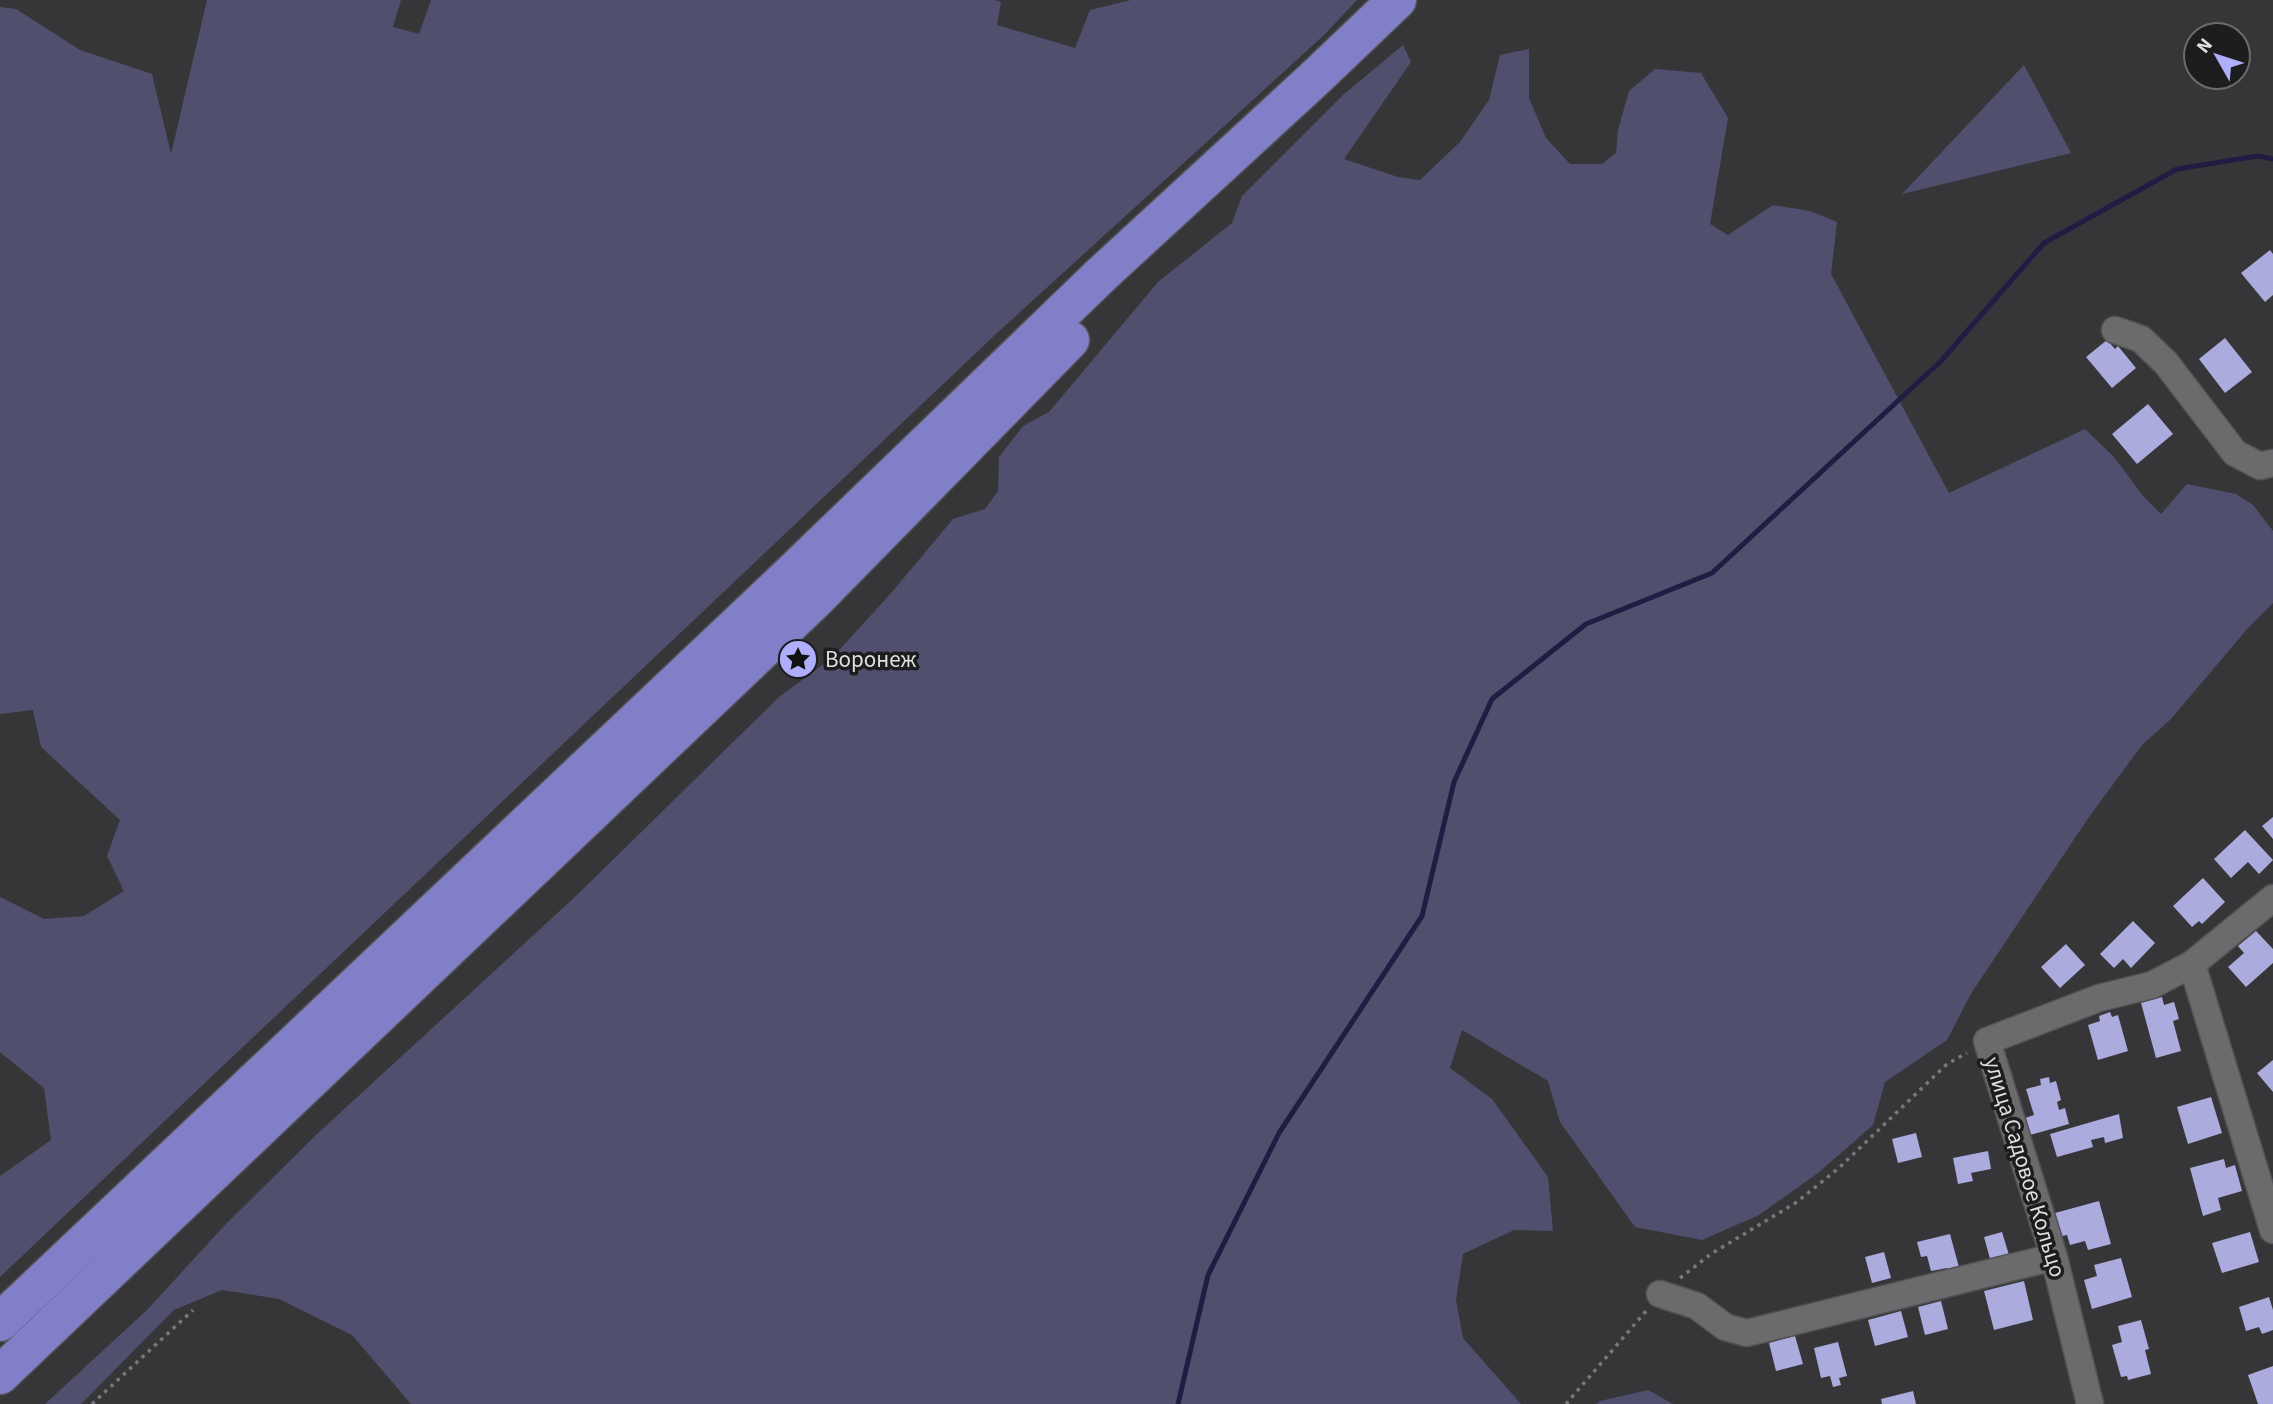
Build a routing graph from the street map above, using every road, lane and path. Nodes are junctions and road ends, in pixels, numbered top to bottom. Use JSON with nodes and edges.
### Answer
{"nodes":[{"id":1,"x":1397,"y":0,"type":"edge"},
{"id":2,"x":1313,"y":80,"type":"junction"},
{"id":3,"x":2115,"y":330,"type":"dead end"},
{"id":4,"x":2273,"y":463,"type":"edge"},
{"id":5,"x":2273,"y":898,"type":"edge"},
{"id":6,"x":2192,"y":964,"type":"junction"},
{"id":7,"x":1987,"y":1041,"type":"junction"},
{"id":8,"x":2273,"y":1230,"type":"edge"},
{"id":9,"x":2054,"y":1257,"type":"junction"},
{"id":10,"x":1660,"y":1294,"type":"junction"},
{"id":11,"x":193,"y":1310,"type":"dead end"},
{"id":12,"x":0,"y":1322,"type":"edge"},
{"id":13,"x":0,"y":1375,"type":"edge"},
{"id":14,"x":92,"y":1404,"type":"edge"},
{"id":15,"x":1566,"y":1404,"type":"edge"},
{"id":16,"x":2090,"y":1404,"type":"edge"}],
"edges":[{"from":1,"to":2,"type":"highway"},
{"from":2,"to":12,"type":"highway"},
{"from":2,"to":13,"type":"highway"},
{"from":3,"to":4,"type":"street"},
{"from":5,"to":6,"type":"street","name":"улица Садовое Кольцо"},
{"from":6,"to":7,"type":"street","name":"улица Садовое Кольцо"},
{"from":6,"to":8,"type":"street"},
{"from":7,"to":9,"type":"street","name":"улица Садовое Кольцо"},
{"from":7,"to":10,"type":"path"},
{"from":9,"to":10,"type":"street"},
{"from":9,"to":16,"type":"street","name":"улица Садовое Кольцо"},
{"from":10,"to":15,"type":"path"},
{"from":11,"to":14,"type":"path"}]}
